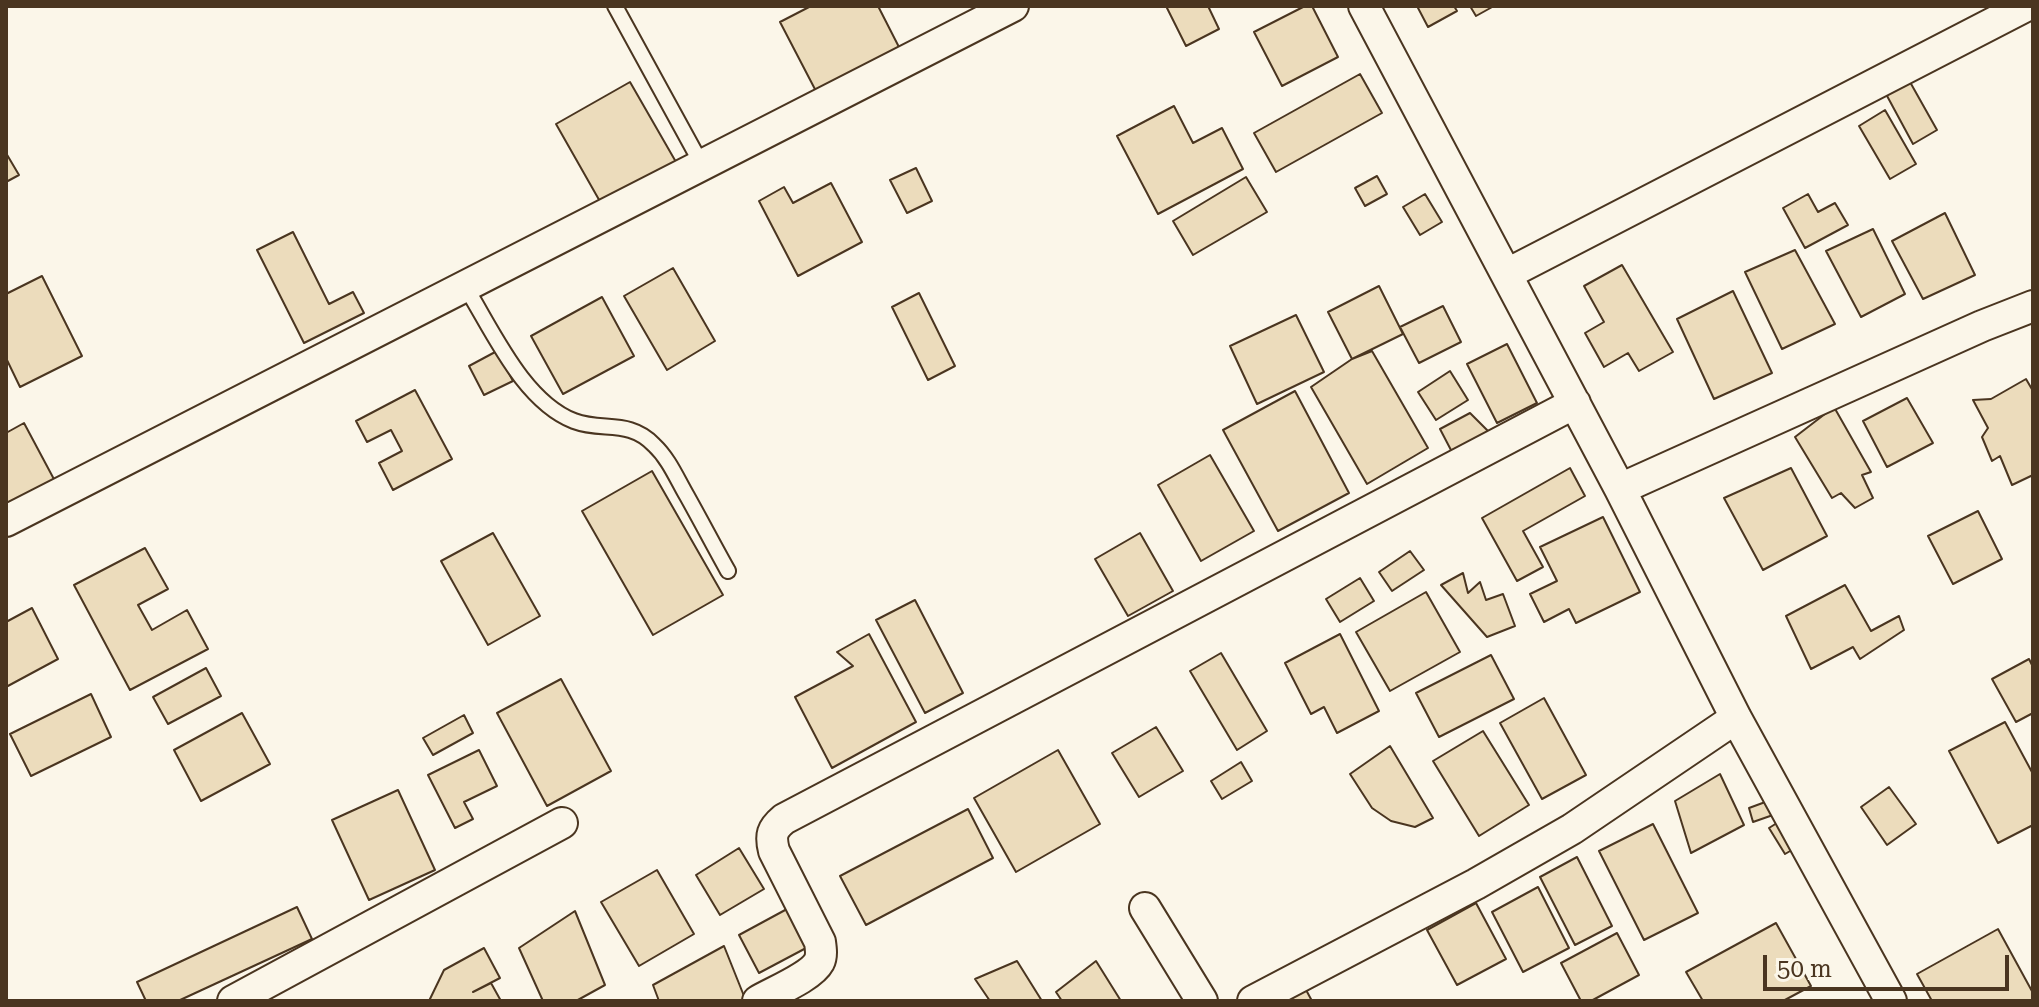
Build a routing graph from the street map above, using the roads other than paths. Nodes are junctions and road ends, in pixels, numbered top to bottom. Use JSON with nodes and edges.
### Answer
{"nodes":[{"id":1,"x":615,"y":6,"type":"edge"},
{"id":2,"x":1013,"y":6,"type":"edge"},
{"id":3,"x":1364,"y":6,"type":"edge"},
{"id":4,"x":2026,"y":6,"type":"edge"},
{"id":5,"x":702,"y":165,"type":"junction"},
{"id":6,"x":1507,"y":274,"type":"junction"},
{"id":7,"x":465,"y":286,"type":"junction"},
{"id":8,"x":2033,"y":306,"type":"edge"},
{"id":9,"x":1575,"y":403,"type":"junction"},
{"id":10,"x":1620,"y":489,"type":"junction"},
{"id":11,"x":6,"y":521,"type":"edge"},
{"id":12,"x":728,"y":571,"type":"dead end"},
{"id":13,"x":1736,"y":718,"type":"junction"},
{"id":14,"x":562,"y":823,"type":"dead end"},
{"id":15,"x":1145,"y":908,"type":"dead end"},
{"id":16,"x":233,"y":1001,"type":"edge"},
{"id":17,"x":758,"y":1001,"type":"edge"},
{"id":18,"x":1202,"y":1001,"type":"edge"},
{"id":19,"x":1253,"y":1001,"type":"edge"},
{"id":20,"x":1891,"y":1001,"type":"edge"}],
"edges":[{"from":1,"to":5,"type":"lane"},
{"from":2,"to":5,"type":"street"},
{"from":3,"to":6,"type":"street"},
{"from":4,"to":6,"type":"street"},
{"from":5,"to":7,"type":"street"},
{"from":6,"to":9,"type":"street"},
{"from":7,"to":11,"type":"street"},
{"from":7,"to":12,"type":"lane"},
{"from":8,"to":10,"type":"street"},
{"from":9,"to":10,"type":"street"},
{"from":9,"to":17,"type":"street"},
{"from":10,"to":13,"type":"street"},
{"from":13,"to":19,"type":"street"},
{"from":13,"to":20,"type":"street"},
{"from":14,"to":16,"type":"street"},
{"from":15,"to":18,"type":"street"}]}
